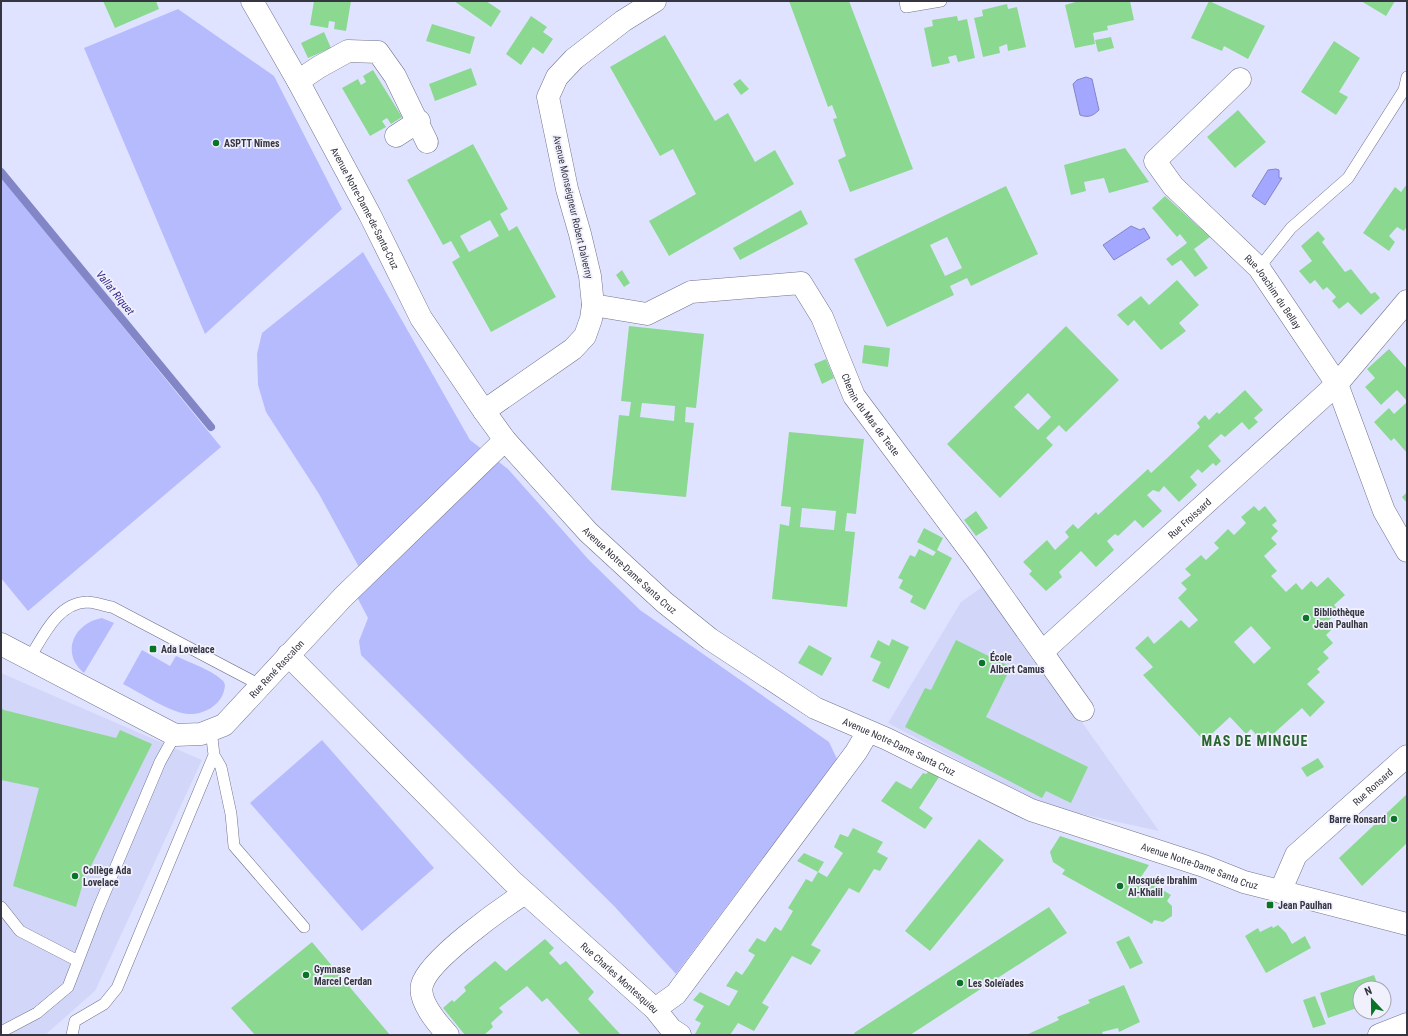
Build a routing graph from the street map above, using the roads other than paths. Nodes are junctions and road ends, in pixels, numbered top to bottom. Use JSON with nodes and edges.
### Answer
{"nodes":[{"id":1,"x":252,"y":1,"type":"edge"},
{"id":2,"x":655,"y":1,"type":"edge"},
{"id":3,"x":905,"y":1,"type":"edge"},
{"id":4,"x":941,"y":1,"type":"edge"},
{"id":5,"x":1407,"y":77,"type":"edge"},
{"id":6,"x":1240,"y":79,"type":"dead end"},
{"id":7,"x":298,"y":81,"type":"junction"},
{"id":8,"x":419,"y":121,"type":"junction"},
{"id":9,"x":396,"y":136,"type":"dead end"},
{"id":10,"x":427,"y":142,"type":"dead end"},
{"id":11,"x":1259,"y":268,"type":"junction"},
{"id":12,"x":1407,"y":301,"type":"edge"},
{"id":13,"x":593,"y":305,"type":"junction"},
{"id":14,"x":1337,"y":384,"type":"junction"},
{"id":15,"x":484,"y":411,"type":"junction"},
{"id":16,"x":505,"y":440,"type":"junction"},
{"id":17,"x":1407,"y":551,"type":"edge"},
{"id":18,"x":1,"y":644,"type":"edge"},
{"id":19,"x":1042,"y":652,"type":"junction"},
{"id":20,"x":288,"y":655,"type":"junction"},
{"id":21,"x":29,"y":659,"type":"junction"},
{"id":22,"x":260,"y":685,"type":"junction"},
{"id":23,"x":1083,"y":710,"type":"dead end"},
{"id":24,"x":211,"y":730,"type":"junction"},
{"id":25,"x":868,"y":732,"type":"junction"},
{"id":26,"x":175,"y":735,"type":"junction"},
{"id":27,"x":214,"y":755,"type":"junction"},
{"id":28,"x":1407,"y":756,"type":"edge"},
{"id":29,"x":1280,"y":892,"type":"junction"},
{"id":30,"x":525,"y":893,"type":"junction"},
{"id":31,"x":1,"y":907,"type":"edge"},
{"id":32,"x":1407,"y":924,"type":"edge"},
{"id":33,"x":304,"y":927,"type":"dead end"},
{"id":34,"x":78,"y":961,"type":"junction"},
{"id":35,"x":655,"y":1009,"type":"junction"},
{"id":36,"x":1407,"y":1024,"type":"edge"},
{"id":37,"x":1,"y":1032,"type":"edge"},
{"id":38,"x":72,"y":1035,"type":"edge"},
{"id":39,"x":448,"y":1035,"type":"edge"},
{"id":40,"x":680,"y":1035,"type":"edge"},
{"id":41,"x":1379,"y":1035,"type":"edge"}],
"edges":[{"from":1,"to":7,"type":"street","name":"Avenue Notre-Dame-de-Santa-Cruz"},
{"from":2,"to":13,"type":"street","name":"Avenue Monseigneur Robert Dalverny"},
{"from":3,"to":4,"type":"lane"},
{"from":5,"to":11,"type":"lane"},
{"from":6,"to":11,"type":"street","name":"Rue Joachim du Bellay"},
{"from":7,"to":8,"type":"street"},
{"from":7,"to":15,"type":"street","name":"Avenue Notre-Dame-de-Santa-Cruz"},
{"from":8,"to":9,"type":"street"},
{"from":8,"to":10,"type":"street"},
{"from":11,"to":14,"type":"street","name":"Rue Joachim du Bellay"},
{"from":12,"to":14,"type":"street","name":"Rue Froissard"},
{"from":13,"to":15,"type":"street","name":"Avenue Monseigneur Robert Dalverny"},
{"from":13,"to":19,"type":"street","name":"Chemin du Mas de Teste"},
{"from":14,"to":17,"type":"street","name":"Rue Joachim du Bellay"},
{"from":14,"to":19,"type":"street","name":"Rue Froissard"},
{"from":15,"to":16,"type":"street","name":"Avenue Notre-Dame Santa Cruz"},
{"from":16,"to":20,"type":"street","name":"Rue René Rascalon"},
{"from":16,"to":25,"type":"street","name":"Avenue Notre-Dame Santa Cruz"},
{"from":18,"to":21,"type":"street","name":"Rue René Rascalon"},
{"from":19,"to":23,"type":"street","name":"Chemin du Mas de Teste"},
{"from":20,"to":22,"type":"street","name":"Rue René Rascalon"},
{"from":20,"to":30,"type":"street","name":"Rue Charles Montesquieu"},
{"from":21,"to":22,"type":"lane"},
{"from":21,"to":26,"type":"street","name":"Rue René Rascalon"},
{"from":22,"to":24,"type":"street","name":"Rue René Rascalon"},
{"from":24,"to":26,"type":"street","name":"Rue René Rascalon"},
{"from":24,"to":27,"type":"lane"},
{"from":25,"to":29,"type":"street","name":"Avenue Notre-Dame Santa Cruz"},
{"from":25,"to":35,"type":"street","name":"Rue Charles Montesquieu"},
{"from":26,"to":34,"type":"lane"},
{"from":27,"to":33,"type":"lane"},
{"from":27,"to":38,"type":"lane"},
{"from":28,"to":29,"type":"street","name":"Rue Ronsard"},
{"from":29,"to":32,"type":"street","name":"Avenue Notre-Dame Santa Cruz"},
{"from":30,"to":35,"type":"street","name":"Rue Charles Montesquieu"},
{"from":30,"to":39,"type":"street"},
{"from":31,"to":34,"type":"lane"},
{"from":34,"to":37,"type":"lane"},
{"from":35,"to":40,"type":"street"},
{"from":36,"to":41,"type":"street"}]}
